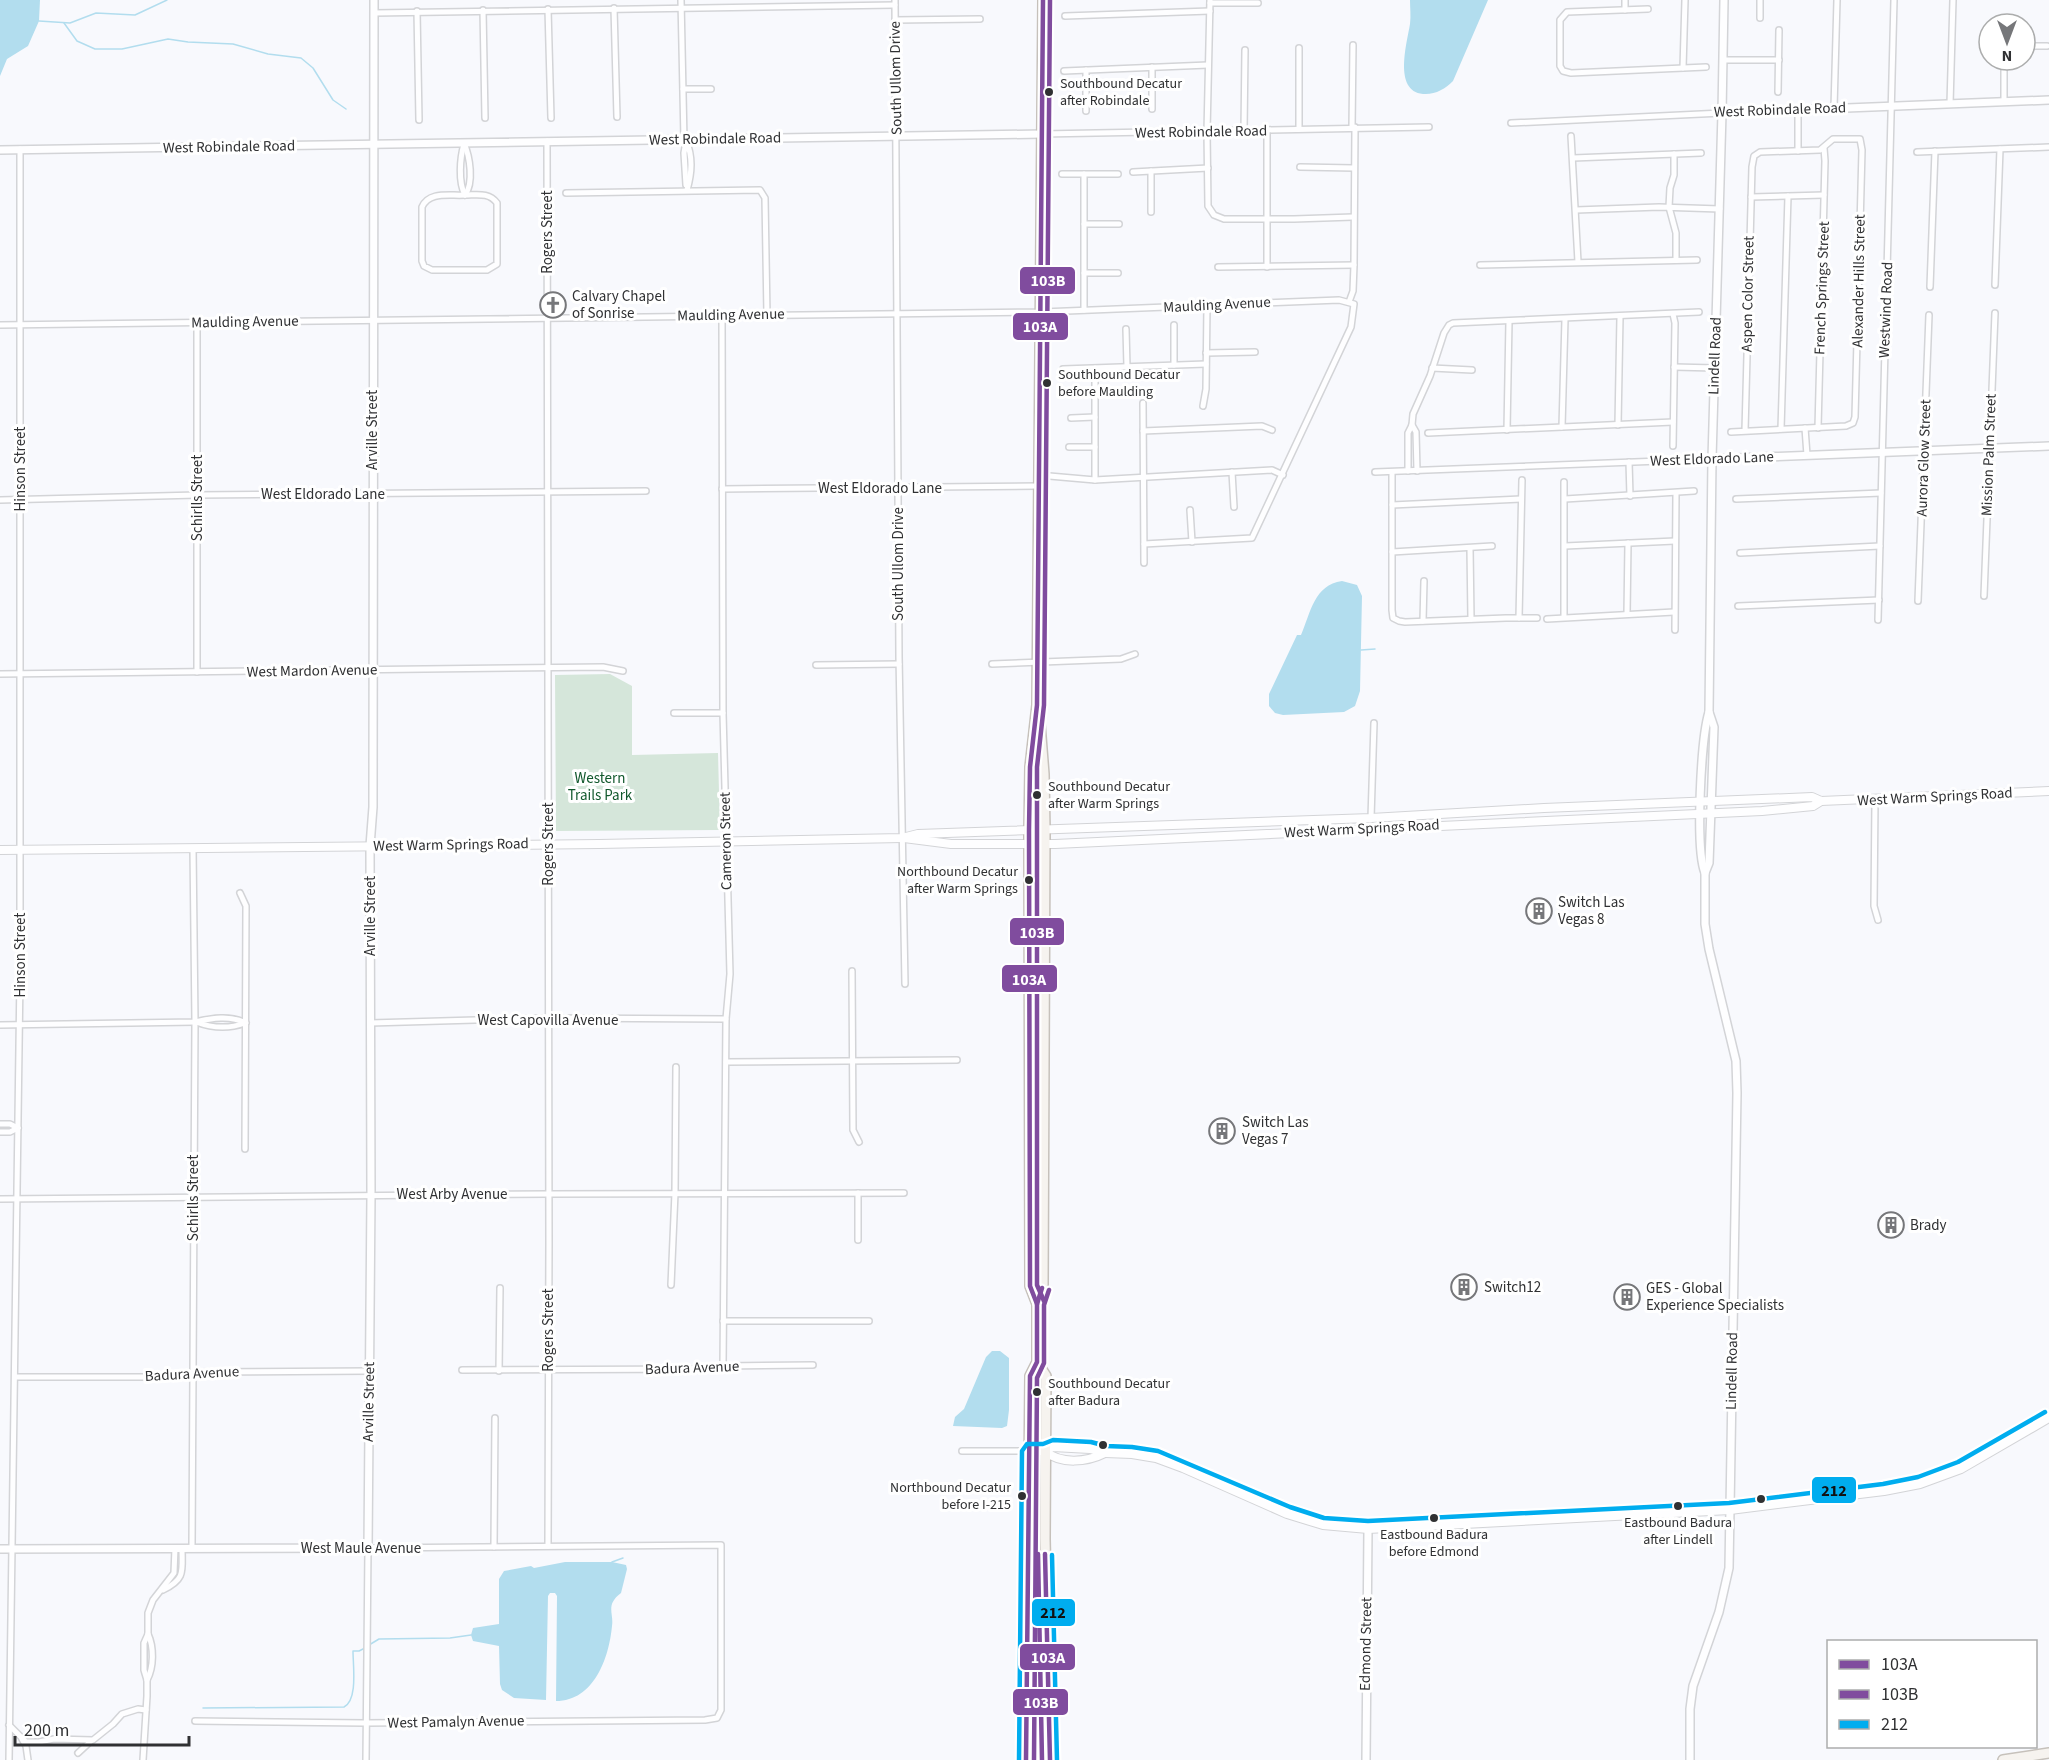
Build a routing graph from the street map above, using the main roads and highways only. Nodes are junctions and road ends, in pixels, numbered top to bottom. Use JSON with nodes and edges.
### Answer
{"nodes":[{"id":1,"x":1043,"y":0,"type":"edge"},
{"id":2,"x":1037,"y":705,"type":"junction"},
{"id":3,"x":2049,"y":791,"type":"edge"},
{"id":4,"x":1821,"y":801,"type":"junction"},
{"id":5,"x":1029,"y":830,"type":"junction"},
{"id":6,"x":1045,"y":830,"type":"junction"},
{"id":7,"x":902,"y":838,"type":"junction"},
{"id":8,"x":1045,"y":844,"type":"junction"},
{"id":9,"x":1029,"y":845,"type":"junction"},
{"id":10,"x":0,"y":850,"type":"edge"},
{"id":11,"x":1037,"y":1304,"type":"junction"},
{"id":12,"x":1037,"y":1362,"type":"junction"},
{"id":13,"x":2049,"y":1418,"type":"edge"},
{"id":14,"x":1029,"y":1451,"type":"junction"},
{"id":15,"x":1045,"y":1451,"type":"junction"},
{"id":16,"x":1050,"y":1730,"type":"junction"},
{"id":17,"x":2049,"y":1753,"type":"edge"},
{"id":18,"x":1026,"y":1758,"type":"edge"},
{"id":19,"x":1050,"y":1760,"type":"edge"},
{"id":20,"x":1056,"y":1760,"type":"edge"},
{"id":21,"x":2003,"y":1760,"type":"edge"}],
"edges":[{"from":1,"to":2,"type":"main road"},
{"from":2,"to":5,"type":"main road"},
{"from":2,"to":6,"type":"main road"},
{"from":3,"to":4,"type":"main road","name":"West Warm Springs Road"},
{"from":4,"to":6,"type":"main road","name":"West Warm Springs Road"},
{"from":4,"to":8,"type":"main road","name":"West Warm Springs Road"},
{"from":5,"to":6,"type":"main road","name":"West Warm Springs Road"},
{"from":5,"to":7,"type":"main road","name":"West Warm Springs Road"},
{"from":5,"to":9,"type":"main road"},
{"from":6,"to":8,"type":"main road"},
{"from":7,"to":9,"type":"main road","name":"West Warm Springs Road"},
{"from":7,"to":10,"type":"main road","name":"West Warm Springs Road"},
{"from":8,"to":9,"type":"main road","name":"West Warm Springs Road"},
{"from":8,"to":11,"type":"main road"},
{"from":9,"to":11,"type":"main road"},
{"from":11,"to":12,"type":"main road"},
{"from":12,"to":14,"type":"main road"},
{"from":12,"to":15,"type":"main road"},
{"from":13,"to":15,"type":"main road"},
{"from":14,"to":15,"type":"main road"},
{"from":14,"to":18,"type":"main road"},
{"from":15,"to":16,"type":"main road"},
{"from":16,"to":19,"type":"main road"},
{"from":16,"to":20,"type":"main road"},
{"from":17,"to":21,"type":"main road"}]}
